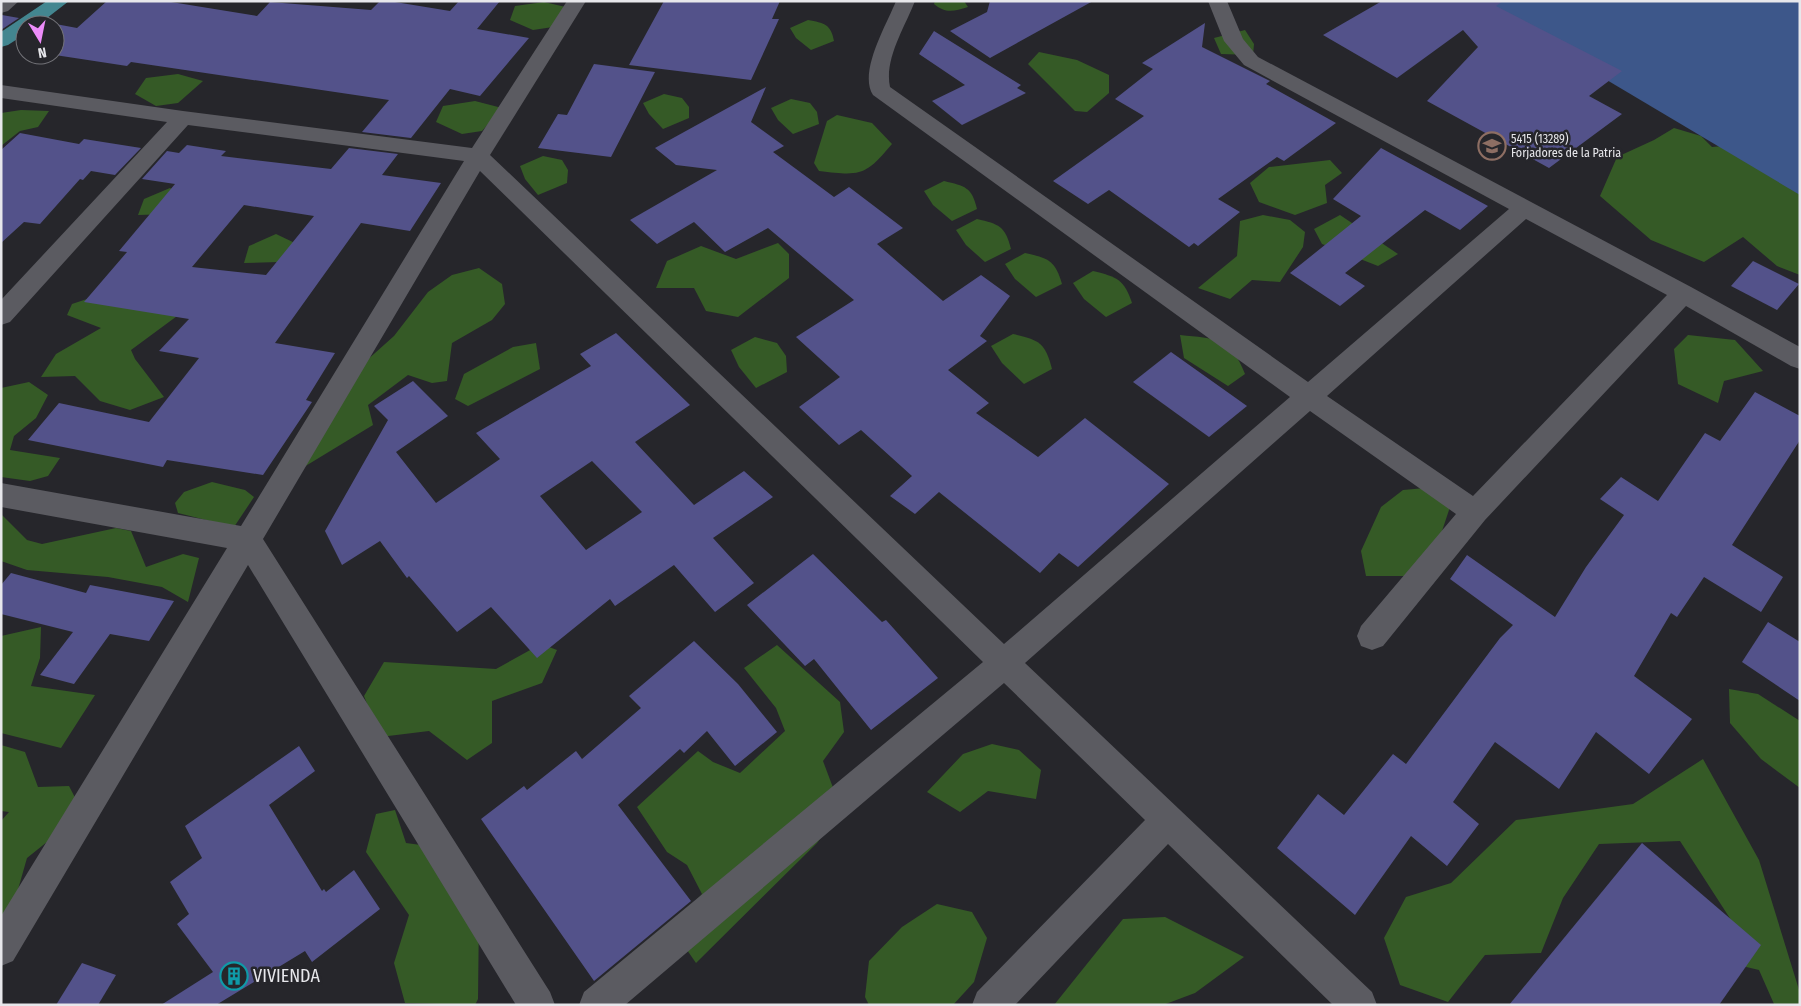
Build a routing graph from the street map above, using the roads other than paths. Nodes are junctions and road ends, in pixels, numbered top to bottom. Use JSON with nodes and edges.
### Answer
{"nodes":[{"id":1,"x":10,"y":1,"type":"edge"},
{"id":2,"x":60,"y":1,"type":"edge"},
{"id":3,"x":577,"y":1,"type":"edge"},
{"id":4,"x":906,"y":1,"type":"edge"},
{"id":5,"x":1217,"y":1,"type":"edge"},
{"id":6,"x":1,"y":7,"type":"edge"},
{"id":7,"x":40,"y":15,"type":"edge"},
{"id":8,"x":15,"y":32,"type":"edge"},
{"id":9,"x":1,"y":41,"type":"edge"},
{"id":10,"x":1,"y":91,"type":"edge"},
{"id":11,"x":183,"y":118,"type":"junction"},
{"id":12,"x":478,"y":156,"type":"junction"},
{"id":13,"x":1523,"y":209,"type":"junction"},
{"id":14,"x":1682,"y":293,"type":"junction"},
{"id":15,"x":1,"y":316,"type":"edge"},
{"id":16,"x":1800,"y":359,"type":"edge"},
{"id":17,"x":1308,"y":396,"type":"junction"},
{"id":18,"x":1,"y":495,"type":"edge"},
{"id":19,"x":1475,"y":512,"type":"junction"},
{"id":20,"x":247,"y":539,"type":"junction"},
{"id":21,"x":1372,"y":636,"type":"dead end"},
{"id":22,"x":1003,"y":664,"type":"junction"},
{"id":23,"x":1167,"y":821,"type":"junction"},
{"id":24,"x":1,"y":949,"type":"edge"},
{"id":25,"x":537,"y":1005,"type":"edge"},
{"id":26,"x":597,"y":1005,"type":"edge"},
{"id":27,"x":990,"y":1005,"type":"edge"},
{"id":28,"x":1359,"y":1005,"type":"edge"}],
"edges":[{"from":1,"to":6,"type":"street"},
{"from":2,"to":7,"type":"highway"},
{"from":3,"to":12,"type":"street"},
{"from":4,"to":17,"type":"street"},
{"from":5,"to":13,"type":"street"},
{"from":8,"to":9,"type":"highway"},
{"from":10,"to":11,"type":"street"},
{"from":11,"to":12,"type":"street"},
{"from":11,"to":15,"type":"street"},
{"from":12,"to":20,"type":"street"},
{"from":12,"to":22,"type":"street"},
{"from":13,"to":14,"type":"street"},
{"from":13,"to":17,"type":"street"},
{"from":14,"to":16,"type":"street"},
{"from":14,"to":19,"type":"street"},
{"from":17,"to":19,"type":"street"},
{"from":17,"to":22,"type":"street"},
{"from":18,"to":20,"type":"street"},
{"from":19,"to":21,"type":"street"},
{"from":20,"to":24,"type":"street"},
{"from":20,"to":25,"type":"street"},
{"from":22,"to":23,"type":"street"},
{"from":22,"to":26,"type":"street"},
{"from":23,"to":27,"type":"street"},
{"from":23,"to":28,"type":"street"}]}
